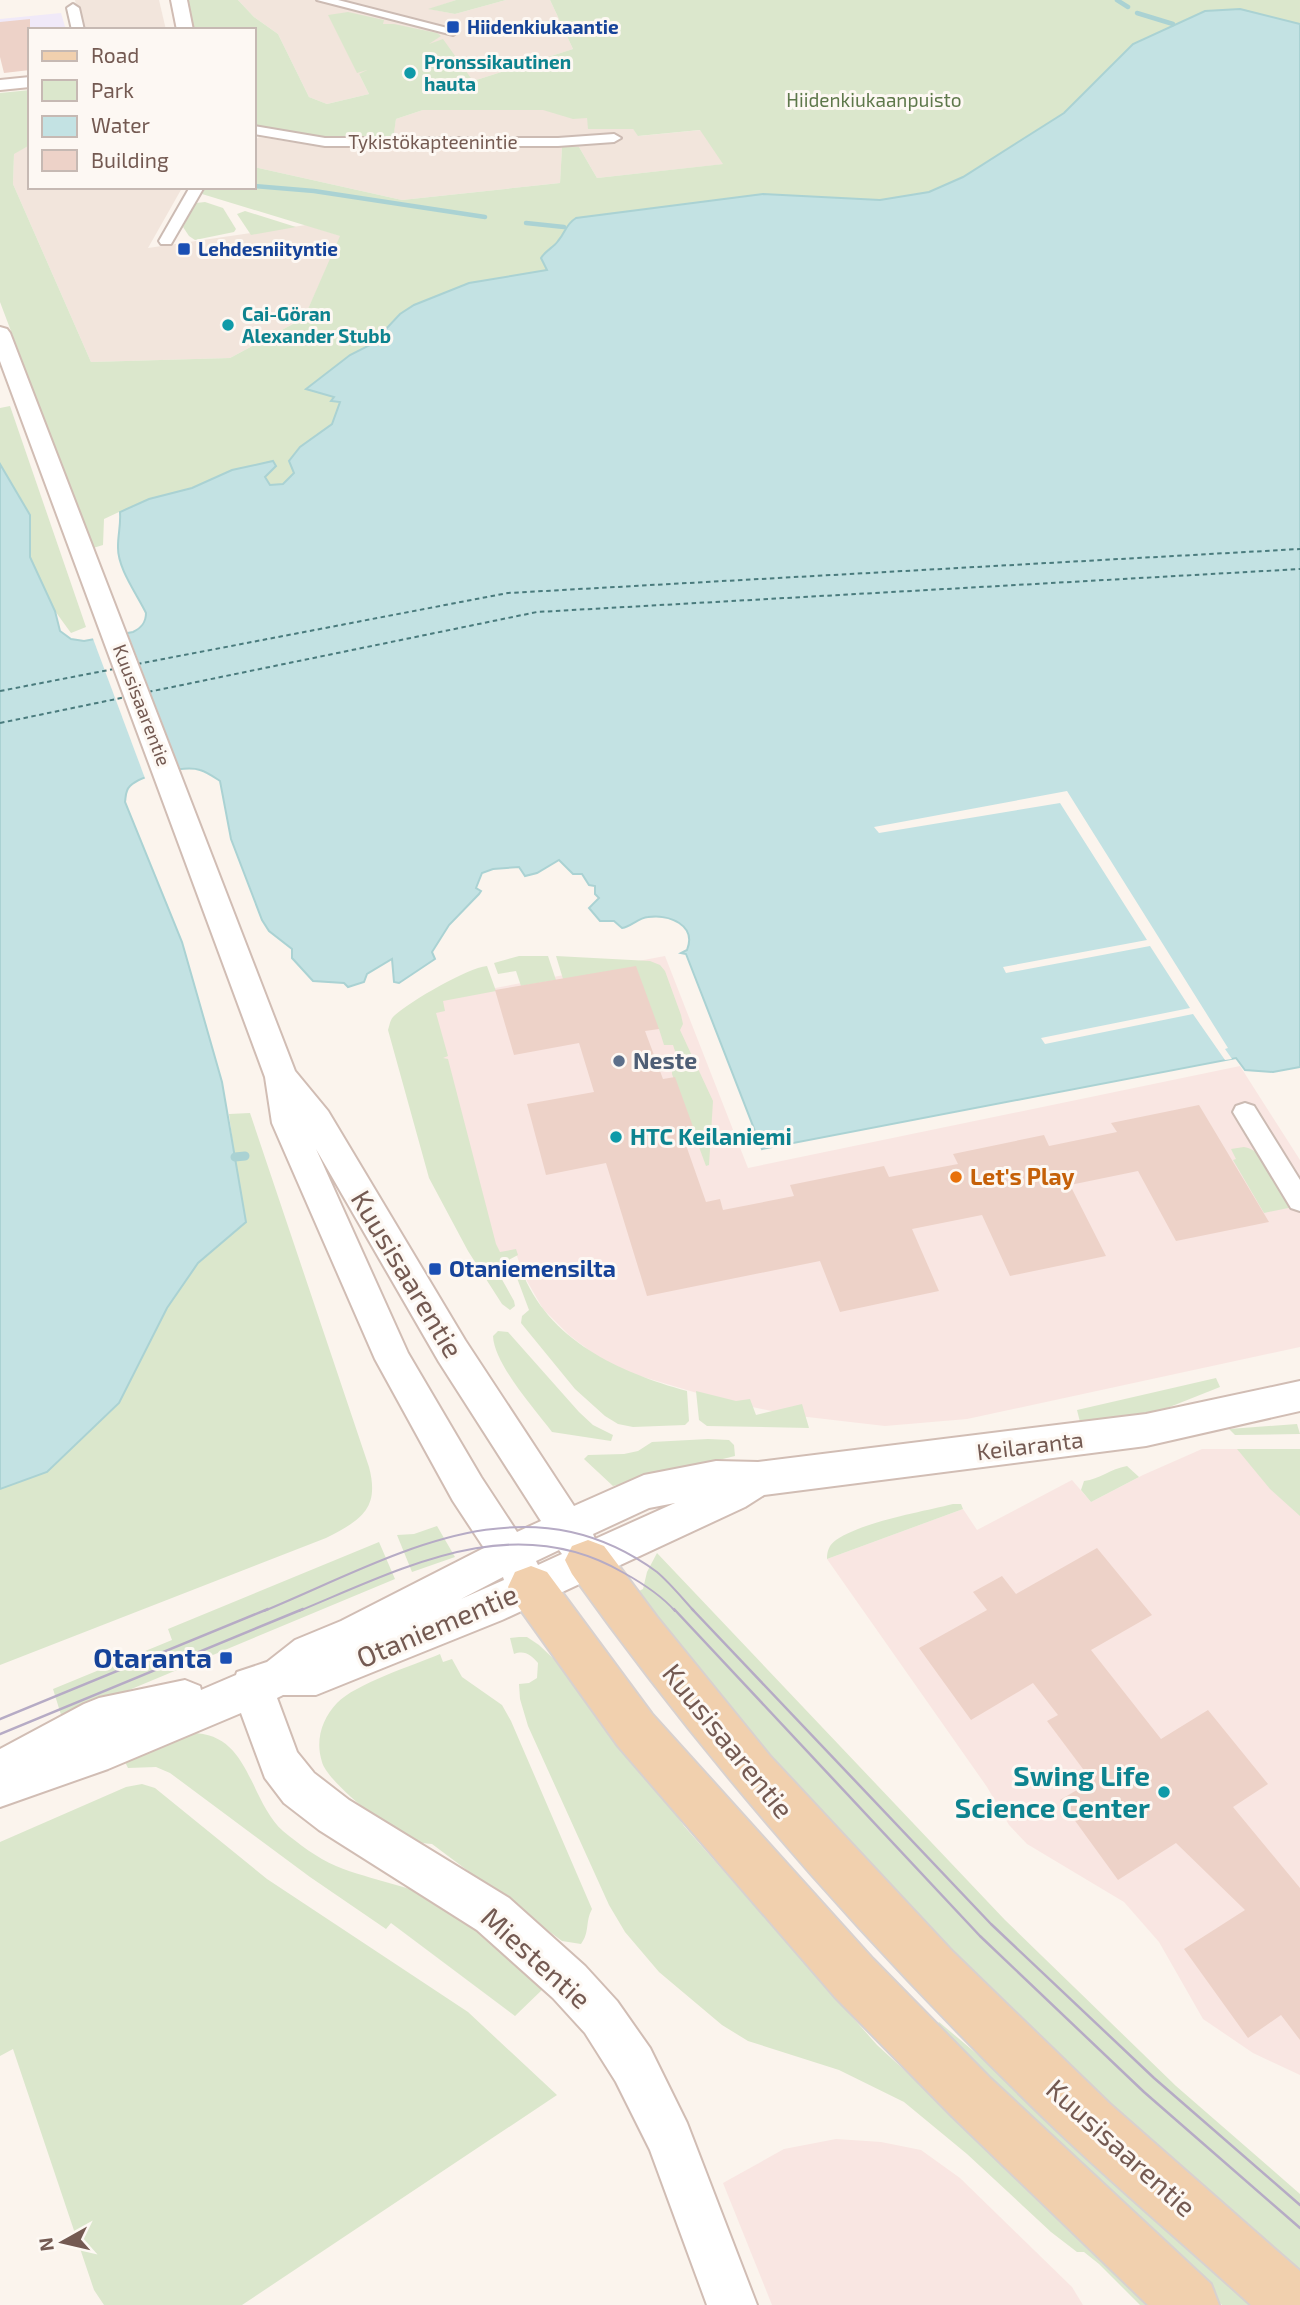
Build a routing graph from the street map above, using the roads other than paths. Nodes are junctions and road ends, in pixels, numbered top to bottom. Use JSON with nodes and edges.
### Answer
{"nodes":[{"id":1,"x":179,"y":0,"type":"edge"},
{"id":2,"x":323,"y":0,"type":"edge"},
{"id":3,"x":73,"y":8,"type":"dead end"},
{"id":4,"x":78,"y":28,"type":"edge"},
{"id":5,"x":185,"y":28,"type":"edge"},
{"id":6,"x":453,"y":31,"type":"dead end"},
{"id":7,"x":28,"y":82,"type":"edge"},
{"id":8,"x":0,"y":85,"type":"edge"},
{"id":9,"x":256,"y":130,"type":"edge"},
{"id":10,"x":614,"y":138,"type":"dead end"},
{"id":11,"x":196,"y":189,"type":"edge"},
{"id":12,"x":166,"y":241,"type":"dead end"},
{"id":13,"x":0,"y":333,"type":"edge"},
{"id":14,"x":281,"y":1077,"type":"junction"},
{"id":15,"x":1245,"y":1112,"type":"dead end"},
{"id":16,"x":1300,"y":1201,"type":"edge"},
{"id":17,"x":1300,"y":1396,"type":"edge"},
{"id":18,"x":577,"y":1544,"type":"junction"},
{"id":19,"x":520,"y":1570,"type":"junction"},
{"id":20,"x":267,"y":1681,"type":"junction"},
{"id":21,"x":0,"y":1773,"type":"edge"},
{"id":22,"x":0,"y":1786,"type":"edge"},
{"id":23,"x":732,"y":2305,"type":"edge"},
{"id":24,"x":1190,"y":2305,"type":"edge"},
{"id":25,"x":1294,"y":2305,"type":"edge"}],
"edges":[{"from":1,"to":5,"type":"main road"},
{"from":2,"to":6,"type":"street"},
{"from":3,"to":4,"type":"street"},
{"from":7,"to":8,"type":"main road"},
{"from":9,"to":10,"type":"street","name":"Tykistökapteenintie"},
{"from":11,"to":12,"type":"street"},
{"from":13,"to":14,"type":"main road","name":"Kuusisaarentie"},
{"from":14,"to":18,"type":"main road","name":"Kuusisaarentie"},
{"from":14,"to":19,"type":"main road","name":"Kuusisaarentie"},
{"from":15,"to":16,"type":"street"},
{"from":17,"to":18,"type":"main road","name":"Keilaranta"},
{"from":18,"to":19,"type":"main road","name":"Otaniementie"},
{"from":18,"to":25,"type":"main road","name":"Kuusisaarentie"},
{"from":19,"to":20,"type":"main road","name":"Otaniementie"},
{"from":19,"to":24,"type":"main road","name":"Kuusisaarentie"},
{"from":20,"to":21,"type":"main road","name":"Otaniementie"},
{"from":20,"to":22,"type":"main road","name":"Otaniementie"},
{"from":20,"to":23,"type":"main road","name":"Miestentie"}]}
